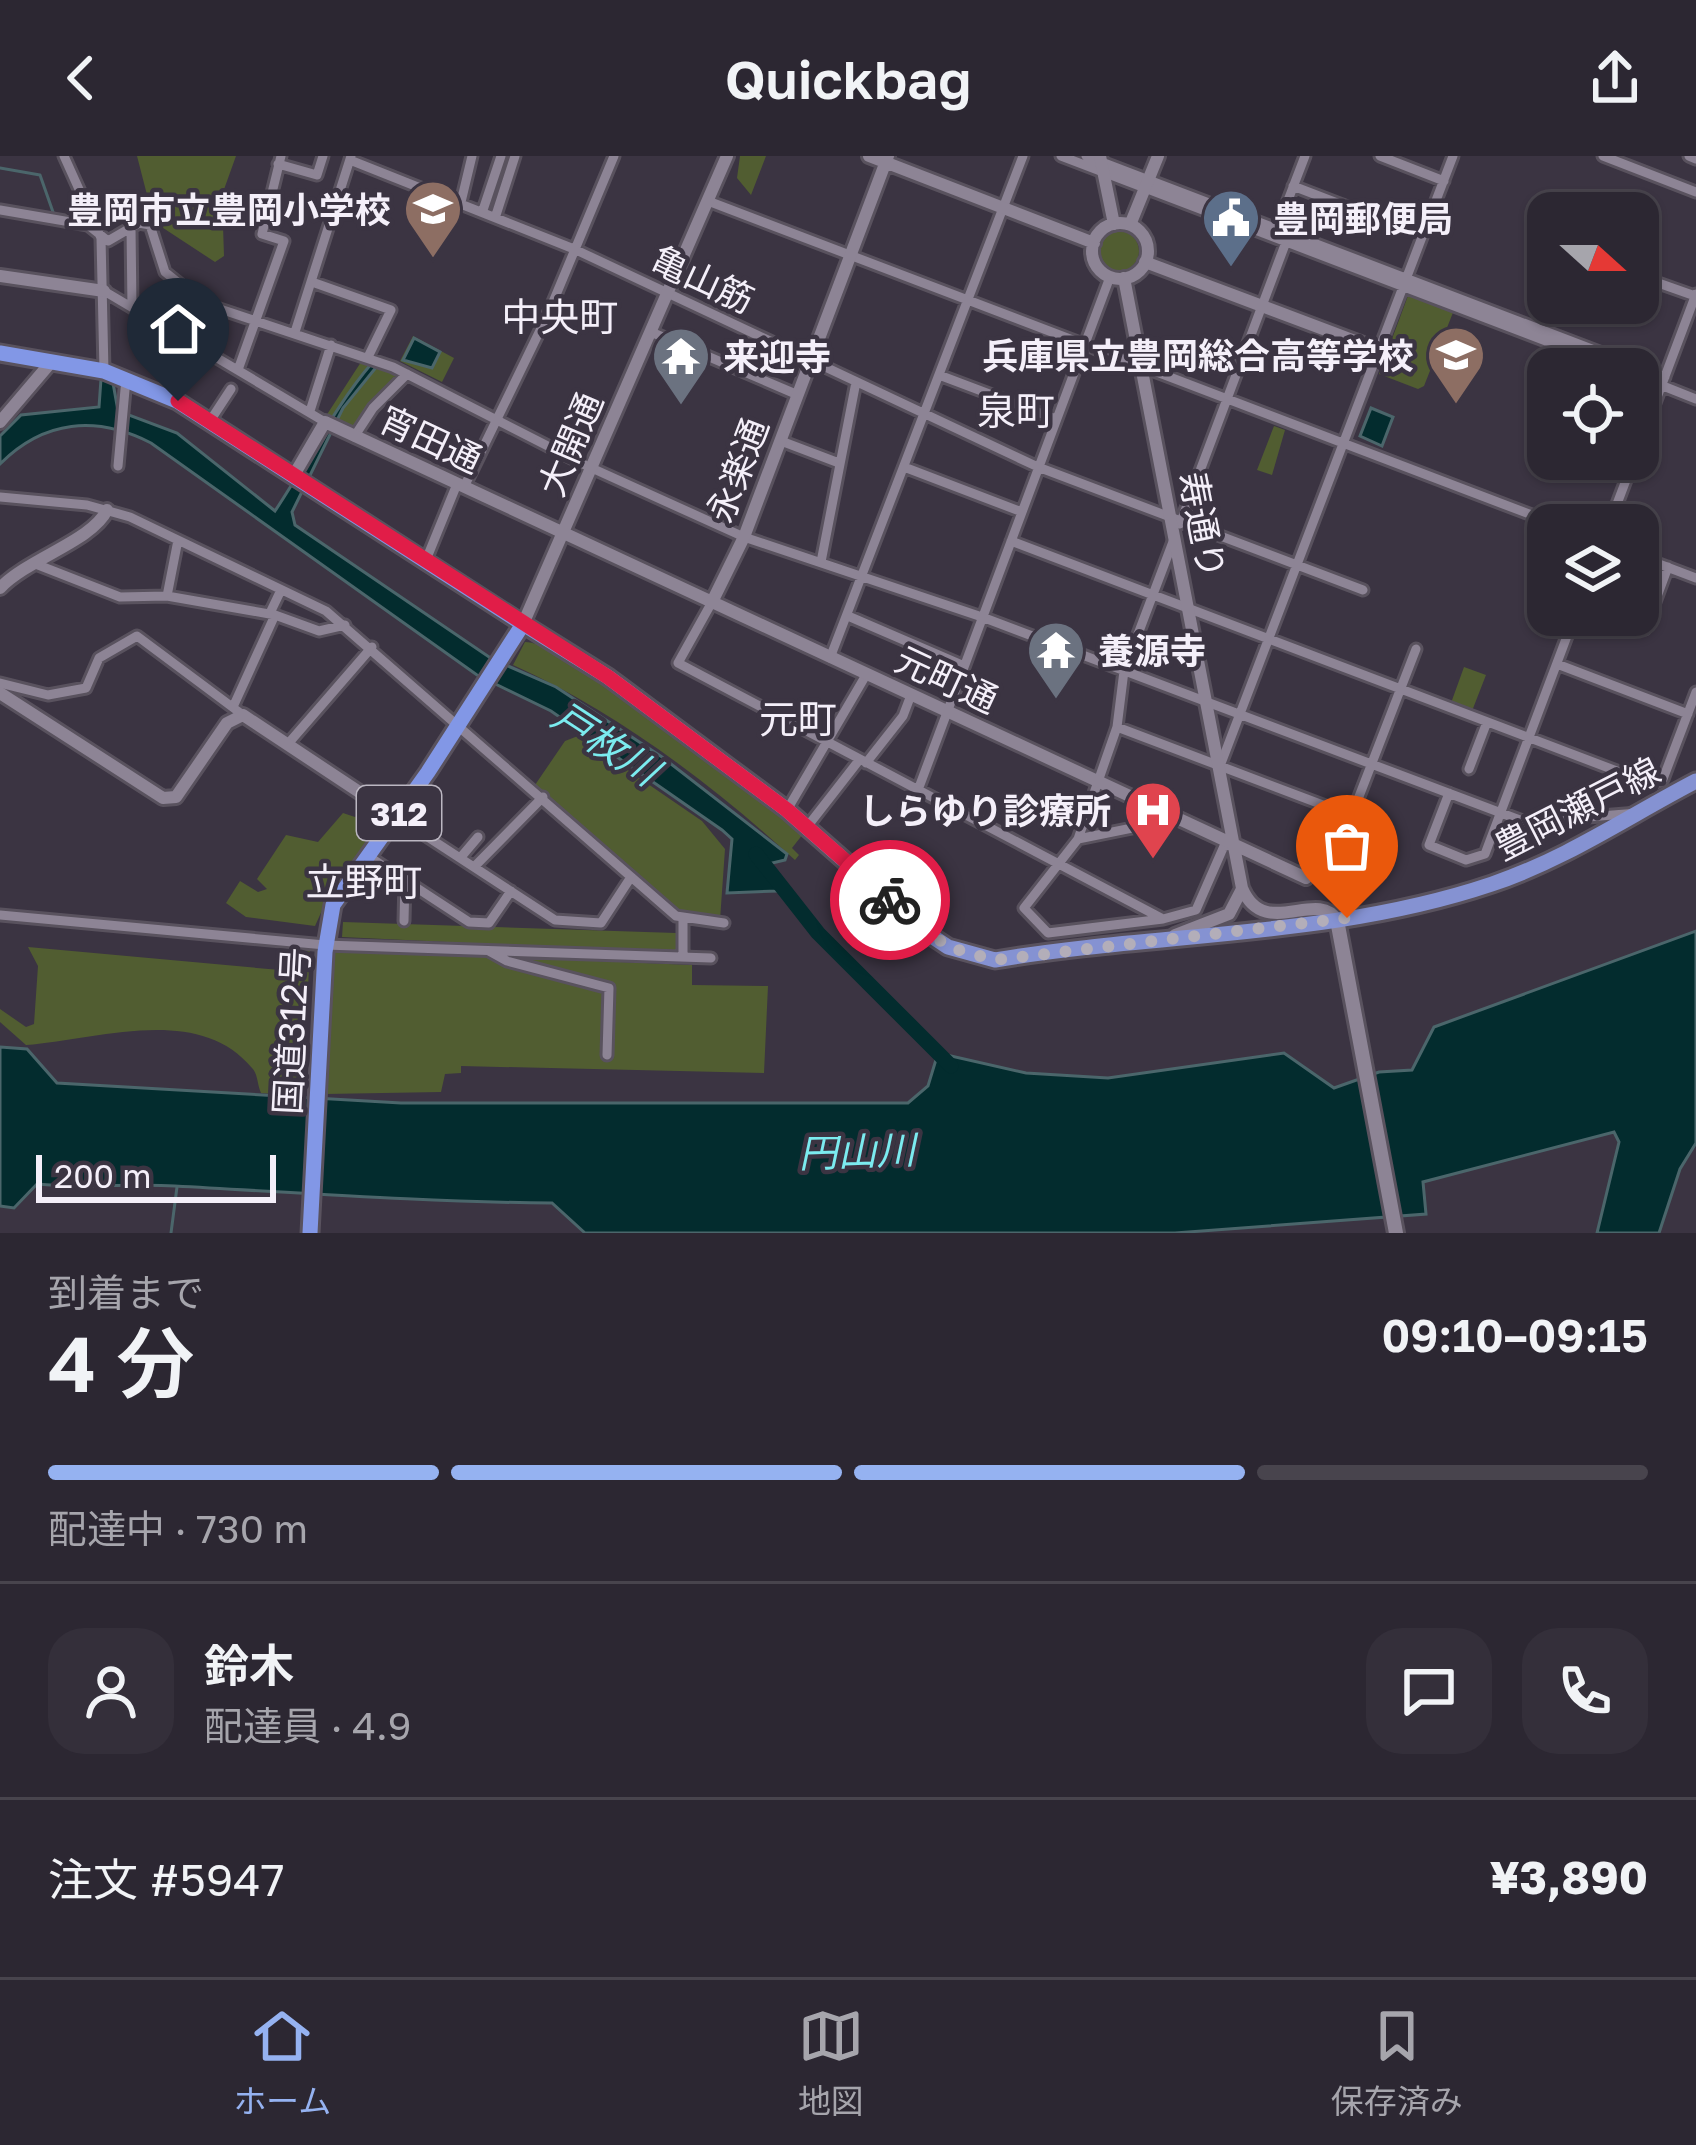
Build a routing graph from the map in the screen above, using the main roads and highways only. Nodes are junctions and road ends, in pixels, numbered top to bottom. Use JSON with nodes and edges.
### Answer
{"nodes":[{"id":1,"x":0,"y":352,"type":"edge"},
{"id":2,"x":523,"y":624,"type":"junction"},
{"id":3,"x":1696,"y":782,"type":"edge"},
{"id":4,"x":1338,"y":925,"type":"junction"},
{"id":5,"x":310,"y":1233,"type":"edge"},
{"id":6,"x":1396,"y":1233,"type":"edge"}],
"edges":[{"from":1,"to":2,"type":"highway"},
{"from":2,"to":4,"type":"main road","name":"豊岡瀬戸線"},
{"from":2,"to":5,"type":"highway","name":"国道312号","number":"312"},
{"from":3,"to":4,"type":"main road","name":"豊岡瀬戸線"},
{"from":4,"to":6,"type":"main road"}]}
